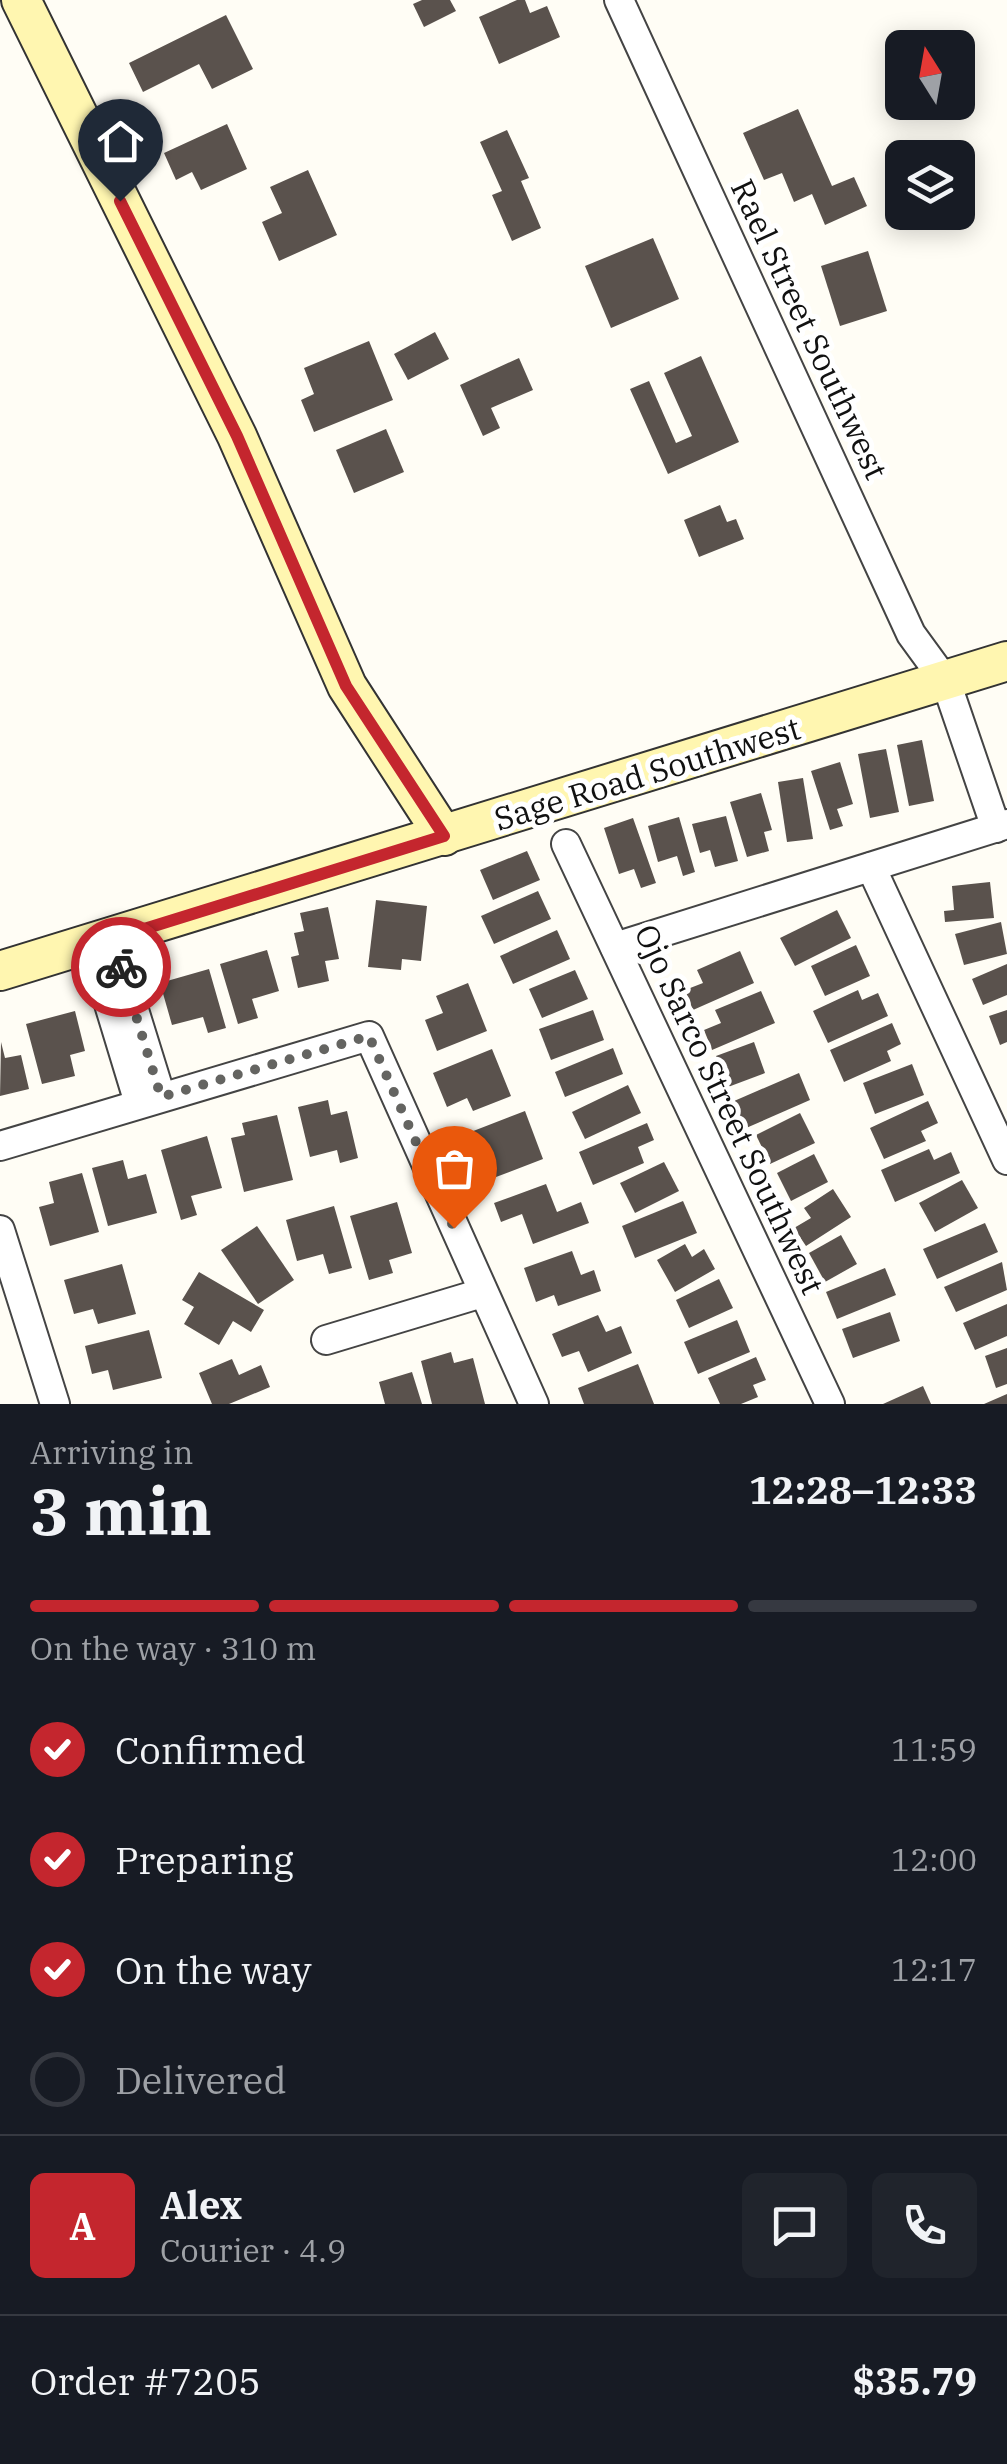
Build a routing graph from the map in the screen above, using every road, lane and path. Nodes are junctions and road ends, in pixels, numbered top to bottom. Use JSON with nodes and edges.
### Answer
{"nodes":[{"id":1,"x":21,"y":0,"type":"edge"},
{"id":2,"x":619,"y":0,"type":"edge"},
{"id":3,"x":1007,"y":661,"type":"edge"},
{"id":4,"x":946,"y":682,"type":"junction"},
{"id":5,"x":1001,"y":826,"type":"edge"},
{"id":6,"x":444,"y":836,"type":"junction"},
{"id":7,"x":566,"y":844,"type":"dead end"},
{"id":8,"x":871,"y":868,"type":"junction"},
{"id":9,"x":101,"y":942,"type":"junction"},
{"id":10,"x":615,"y":948,"type":"junction"},
{"id":11,"x":0,"y":971,"type":"edge"},
{"id":12,"x":150,"y":1100,"type":"junction"},
{"id":13,"x":0,"y":1146,"type":"edge"},
{"id":14,"x":1007,"y":1160,"type":"edge"},
{"id":15,"x":0,"y":1230,"type":"edge"},
{"id":16,"x":482,"y":1292,"type":"junction"},
{"id":17,"x":326,"y":1340,"type":"dead end"},
{"id":18,"x":55,"y":1404,"type":"edge"},
{"id":19,"x":534,"y":1404,"type":"edge"},
{"id":20,"x":830,"y":1404,"type":"edge"}],
"edges":[{"from":1,"to":6,"type":"street"},
{"from":2,"to":4,"type":"street","name":"Rael Street Southwest"},
{"from":3,"to":4,"type":"street","name":"Sage Road Southwest"},
{"from":4,"to":5,"type":"street","name":"Rael Street Southwest"},
{"from":4,"to":6,"type":"street","name":"Sage Road Southwest"},
{"from":5,"to":8,"type":"street"},
{"from":6,"to":9,"type":"street","name":"Sage Road Southwest"},
{"from":7,"to":10,"type":"street","name":"Ojo Sarco Street Southwest"},
{"from":8,"to":10,"type":"street"},
{"from":8,"to":14,"type":"street"},
{"from":9,"to":11,"type":"street","name":"Sage Road Southwest"},
{"from":9,"to":12,"type":"street"},
{"from":10,"to":20,"type":"street","name":"Ojo Sarco Street Southwest"},
{"from":12,"to":13,"type":"street"},
{"from":12,"to":16,"type":"street"},
{"from":15,"to":18,"type":"street"},
{"from":16,"to":17,"type":"street"},
{"from":16,"to":19,"type":"street"}]}
